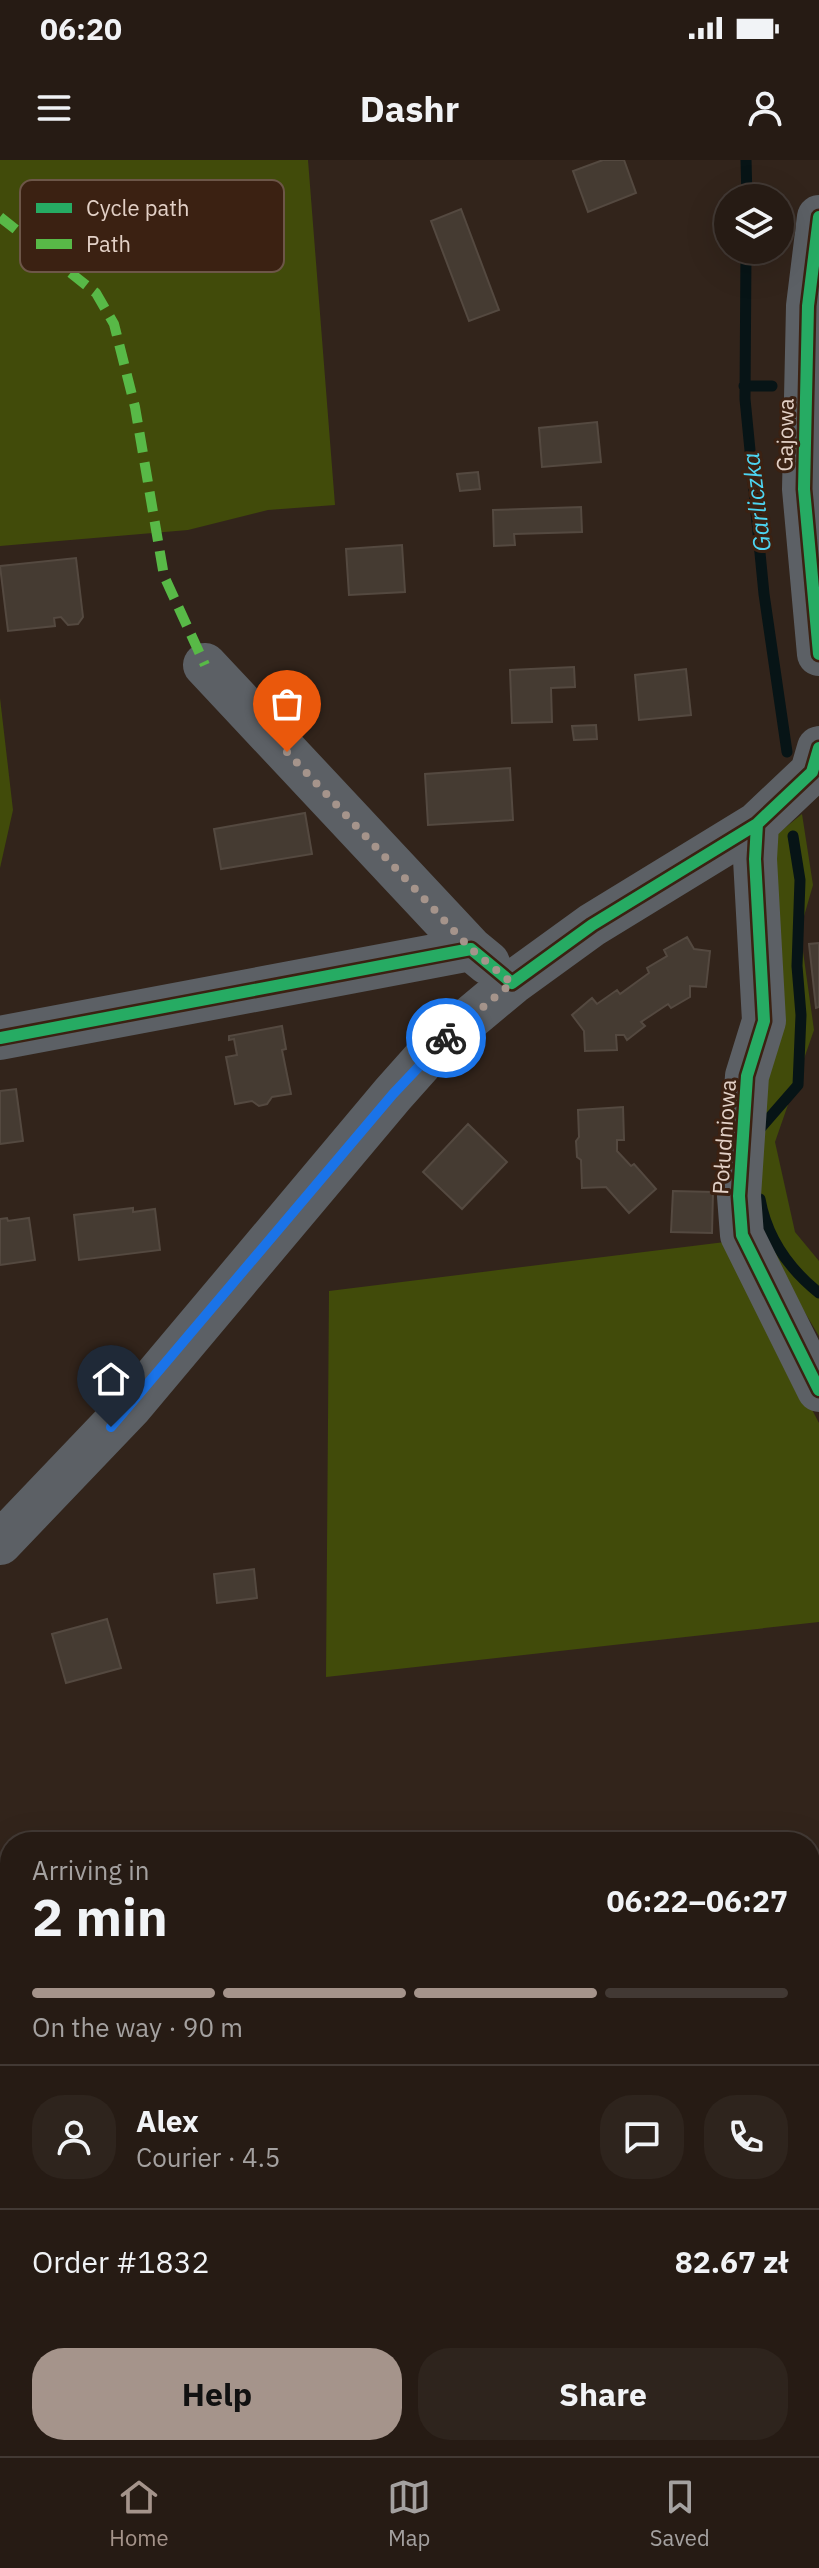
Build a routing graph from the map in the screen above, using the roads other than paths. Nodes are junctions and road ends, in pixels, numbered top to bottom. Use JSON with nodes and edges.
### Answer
{"nodes":[{"id":1,"x":819,"y":217,"type":"edge"},
{"id":2,"x":819,"y":654,"type":"edge"},
{"id":3,"x":205,"y":665,"type":"dead end"},
{"id":4,"x":819,"y":748,"type":"edge"},
{"id":5,"x":757,"y":824,"type":"junction"},
{"id":6,"x":471,"y":949,"type":"junction"},
{"id":7,"x":512,"y":983,"type":"junction"},
{"id":8,"x":0,"y":1038,"type":"edge"},
{"id":9,"x":819,"y":1390,"type":"edge"},
{"id":10,"x":0,"y":1543,"type":"edge"}],
"edges":[{"from":1,"to":2,"type":"street","name":"Gajowa"},
{"from":3,"to":6,"type":"street"},
{"from":4,"to":5,"type":"street"},
{"from":5,"to":7,"type":"street"},
{"from":5,"to":9,"type":"street","name":"Południowa"},
{"from":6,"to":7,"type":"street"},
{"from":6,"to":8,"type":"street"},
{"from":7,"to":10,"type":"street"}]}
